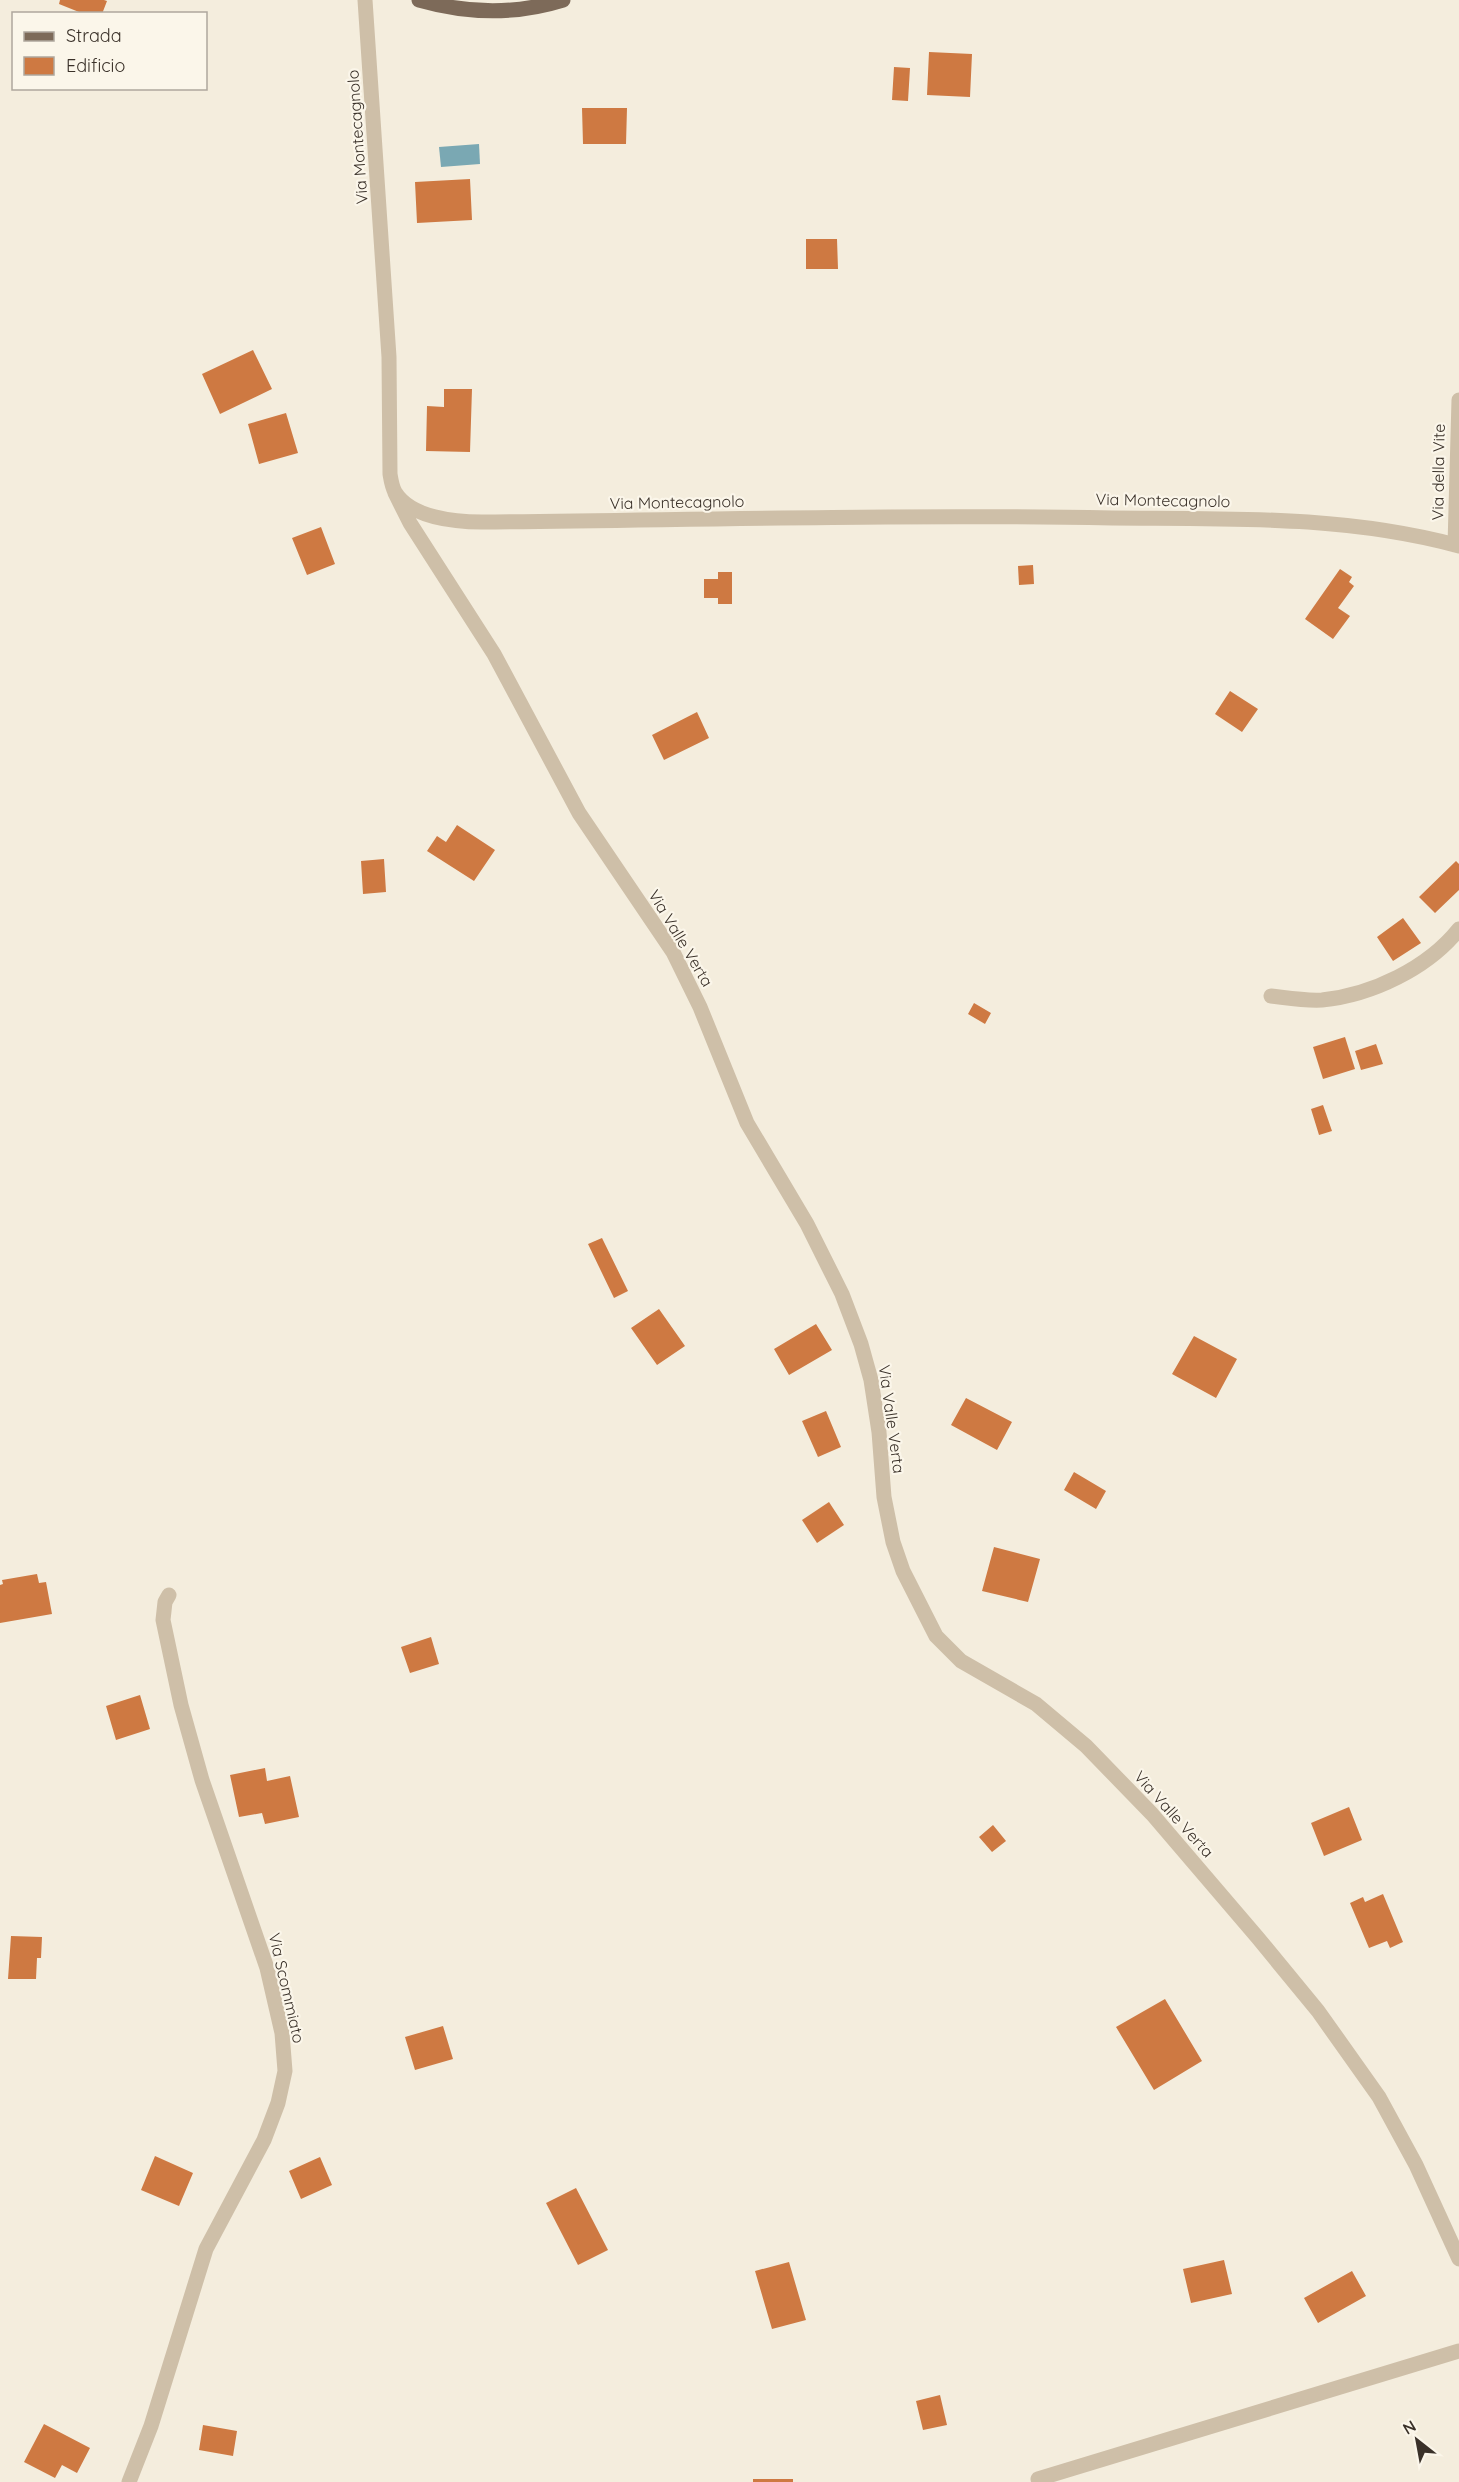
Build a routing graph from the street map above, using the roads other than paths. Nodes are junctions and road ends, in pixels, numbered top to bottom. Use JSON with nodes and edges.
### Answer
{"nodes":[{"id":1,"x":365,"y":0,"type":"edge"},
{"id":2,"x":419,"y":0,"type":"edge"},
{"id":3,"x":563,"y":0,"type":"edge"},
{"id":4,"x":1459,"y":400,"type":"edge"},
{"id":5,"x":395,"y":493,"type":"junction"},
{"id":6,"x":1457,"y":545,"type":"edge"},
{"id":7,"x":1459,"y":929,"type":"edge"},
{"id":8,"x":1271,"y":996,"type":"dead end"},
{"id":9,"x":169,"y":1595,"type":"dead end"},
{"id":10,"x":1459,"y":2259,"type":"edge"},
{"id":11,"x":1459,"y":2351,"type":"edge"},
{"id":12,"x":1038,"y":2479,"type":"dead end"},
{"id":13,"x":129,"y":2482,"type":"edge"}],
"edges":[{"from":1,"to":5,"type":"street","name":"Via Montecagnolo"},
{"from":2,"to":3,"type":"main road"},
{"from":4,"to":6,"type":"street","name":"Via della Vite"},
{"from":5,"to":6,"type":"street","name":"Via Montecagnolo"},
{"from":5,"to":10,"type":"street","name":"Via Valle Verta"},
{"from":7,"to":8,"type":"street"},
{"from":9,"to":13,"type":"street","name":"Via Scommiato"},
{"from":11,"to":12,"type":"street"}]}
